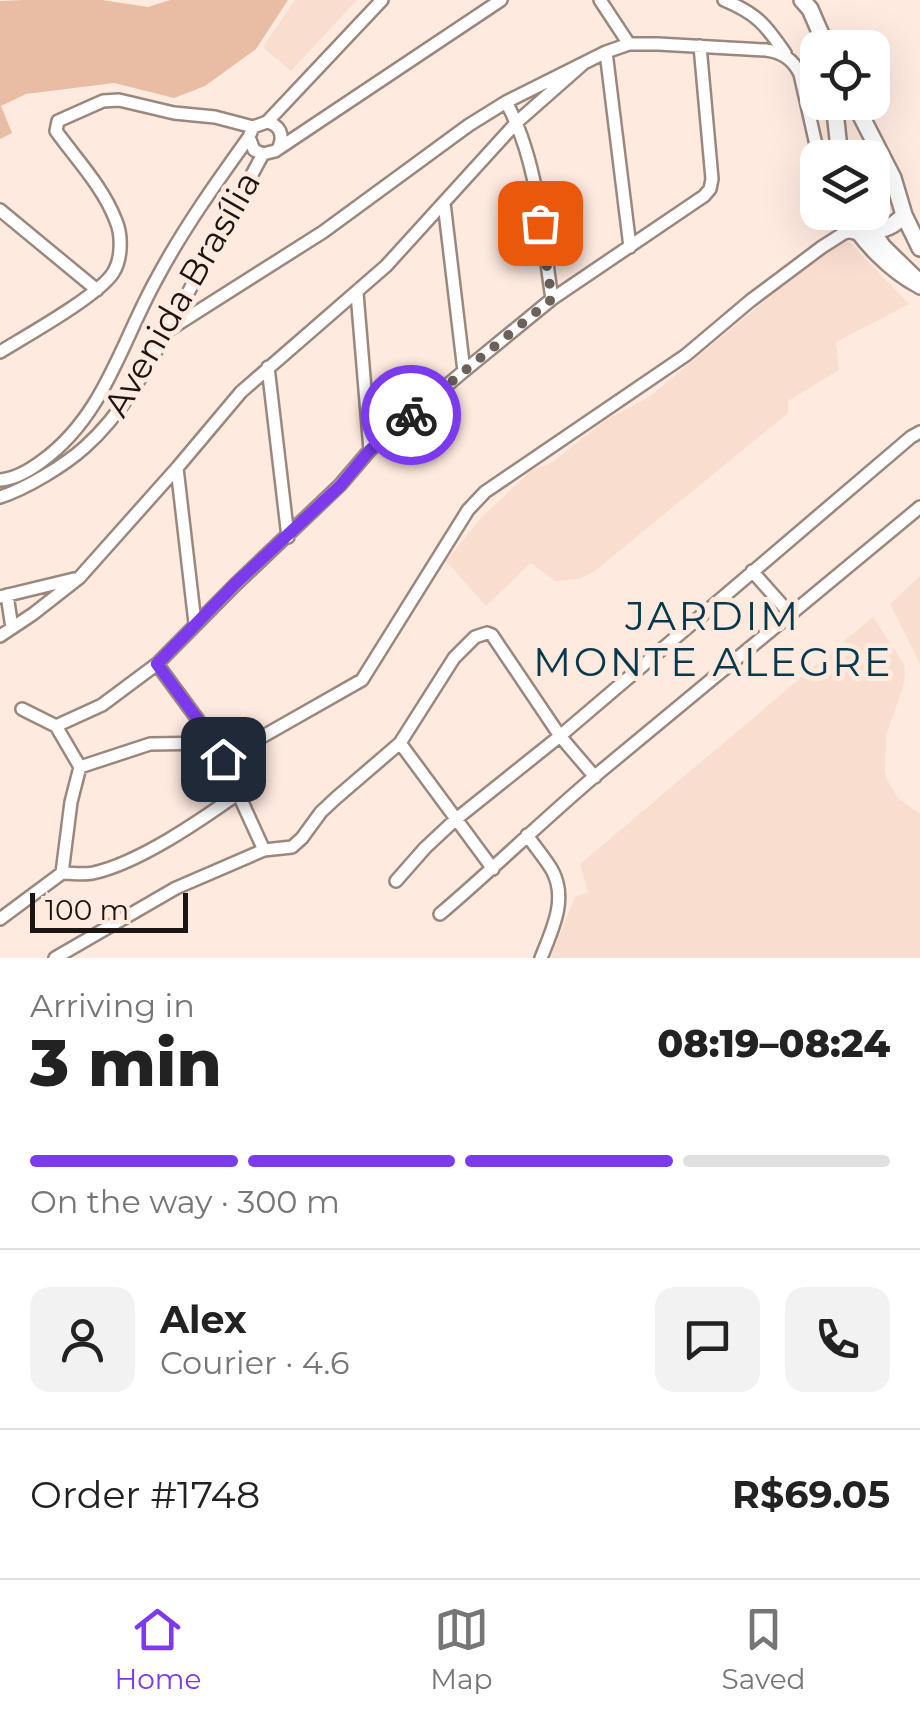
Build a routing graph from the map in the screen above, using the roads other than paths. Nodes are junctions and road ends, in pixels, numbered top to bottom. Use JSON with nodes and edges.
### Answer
{"nodes":[{"id":1,"x":382,"y":0,"type":"edge"},
{"id":2,"x":501,"y":0,"type":"edge"},
{"id":3,"x":600,"y":0,"type":"edge"},
{"id":4,"x":724,"y":0,"type":"edge"},
{"id":5,"x":802,"y":0,"type":"edge"},
{"id":6,"x":819,"y":30,"type":"edge"},
{"id":7,"x":628,"y":44,"type":"junction"},
{"id":8,"x":700,"y":46,"type":"junction"},
{"id":9,"x":606,"y":52,"type":"junction"},
{"id":10,"x":788,"y":57,"type":"junction"},
{"id":11,"x":584,"y":63,"type":"junction"},
{"id":12,"x":506,"y":102,"type":"junction"},
{"id":13,"x":863,"y":120,"type":"edge"},
{"id":14,"x":267,"y":122,"type":"junction"},
{"id":15,"x":517,"y":122,"type":"junction"},
{"id":16,"x":251,"y":132,"type":"junction"},
{"id":17,"x":814,"y":140,"type":"edge"},
{"id":18,"x":279,"y":147,"type":"junction"},
{"id":19,"x":263,"y":154,"type":"junction"},
{"id":20,"x":890,"y":177,"type":"edge"},
{"id":21,"x":893,"y":178,"type":"junction"},
{"id":22,"x":444,"y":203,"type":"junction"},
{"id":23,"x":0,"y":210,"type":"edge"},
{"id":24,"x":904,"y":215,"type":"junction"},
{"id":25,"x":854,"y":231,"type":"junction"},
{"id":26,"x":872,"y":232,"type":"junction"},
{"id":27,"x":630,"y":247,"type":"junction"},
{"id":28,"x":920,"y":248,"type":"edge"},
{"id":29,"x":920,"y":286,"type":"edge"},
{"id":30,"x":97,"y":290,"type":"junction"},
{"id":31,"x":357,"y":293,"type":"junction"},
{"id":32,"x":552,"y":299,"type":"junction"},
{"id":33,"x":167,"y":331,"type":"junction"},
{"id":34,"x":1,"y":350,"type":"edge"},
{"id":35,"x":268,"y":367,"type":"junction"},
{"id":36,"x":464,"y":371,"type":"junction"},
{"id":37,"x":920,"y":432,"type":"edge"},
{"id":38,"x":370,"y":450,"type":"junction"},
{"id":39,"x":177,"y":468,"type":"junction"},
{"id":40,"x":8,"y":483,"type":"edge"},
{"id":41,"x":0,"y":496,"type":"edge"},
{"id":42,"x":920,"y":506,"type":"edge"},
{"id":43,"x":288,"y":537,"type":"junction"},
{"id":44,"x":752,"y":572,"type":"junction"},
{"id":45,"x":79,"y":578,"type":"junction"},
{"id":46,"x":3,"y":596,"type":"edge"},
{"id":47,"x":791,"y":615,"type":"junction"},
{"id":48,"x":196,"y":623,"type":"junction"},
{"id":49,"x":12,"y":628,"type":"junction"},
{"id":50,"x":0,"y":636,"type":"edge"},
{"id":51,"x":157,"y":664,"type":"junction"},
{"id":52,"x":22,"y":709,"type":"dead end"},
{"id":53,"x":56,"y":726,"type":"junction"},
{"id":54,"x":560,"y":736,"type":"junction"},
{"id":55,"x":215,"y":743,"type":"junction"},
{"id":56,"x":400,"y":743,"type":"junction"},
{"id":57,"x":223,"y":759,"type":"junction"},
{"id":58,"x":80,"y":768,"type":"junction"},
{"id":59,"x":595,"y":777,"type":"junction"},
{"id":60,"x":239,"y":793,"type":"junction"},
{"id":61,"x":455,"y":820,"type":"junction"},
{"id":62,"x":527,"y":836,"type":"junction"},
{"id":63,"x":264,"y":850,"type":"junction"},
{"id":64,"x":494,"y":870,"type":"junction"},
{"id":65,"x":62,"y":872,"type":"junction"},
{"id":66,"x":396,"y":882,"type":"dead end"},
{"id":67,"x":440,"y":914,"type":"dead end"},
{"id":68,"x":0,"y":919,"type":"edge"},
{"id":69,"x":55,"y":958,"type":"edge"},
{"id":70,"x":540,"y":958,"type":"edge"}],
"edges":[{"from":1,"to":14,"type":"street"},
{"from":2,"to":18,"type":"street"},
{"from":3,"to":7,"type":"street"},
{"from":4,"to":10,"type":"street"},
{"from":5,"to":6,"type":"main road"},
{"from":7,"to":8,"type":"street"},
{"from":7,"to":9,"type":"street"},
{"from":8,"to":10,"type":"street"},
{"from":8,"to":27,"type":"street"},
{"from":9,"to":11,"type":"street"},
{"from":9,"to":27,"type":"street"},
{"from":10,"to":17,"type":"street"},
{"from":11,"to":12,"type":"street"},
{"from":11,"to":15,"type":"street"},
{"from":12,"to":15,"type":"street"},
{"from":12,"to":33,"type":"street"},
{"from":13,"to":21,"type":"main road"},
{"from":14,"to":16,"type":"street"},
{"from":14,"to":18,"type":"street"},
{"from":15,"to":22,"type":"street"},
{"from":15,"to":32,"type":"street"},
{"from":16,"to":19,"type":"street"},
{"from":16,"to":30,"type":"street"},
{"from":16,"to":40,"type":"street","name":"Avenida Brasília"},
{"from":18,"to":19,"type":"street"},
{"from":19,"to":33,"type":"street","name":"Avenida Brasília"},
{"from":20,"to":21,"type":"main road"},
{"from":21,"to":24,"type":"main road"},
{"from":22,"to":31,"type":"street"},
{"from":22,"to":36,"type":"street"},
{"from":23,"to":30,"type":"street"},
{"from":24,"to":26,"type":"main road"},
{"from":24,"to":28,"type":"main road"},
{"from":25,"to":26,"type":"main road"},
{"from":25,"to":29,"type":"street"},
{"from":25,"to":57,"type":"street"},
{"from":26,"to":29,"type":"main road"},
{"from":27,"to":32,"type":"street"},
{"from":30,"to":34,"type":"street"},
{"from":31,"to":35,"type":"street"},
{"from":31,"to":38,"type":"street"},
{"from":32,"to":36,"type":"street"},
{"from":33,"to":40,"type":"street","name":"Avenida Brasília"},
{"from":35,"to":39,"type":"street"},
{"from":35,"to":43,"type":"street"},
{"from":36,"to":38,"type":"street"},
{"from":37,"to":44,"type":"street"},
{"from":38,"to":43,"type":"street"},
{"from":39,"to":45,"type":"street"},
{"from":39,"to":48,"type":"street"},
{"from":40,"to":41,"type":"street","name":"Avenida Brasília"},
{"from":42,"to":47,"type":"street"},
{"from":43,"to":48,"type":"street"},
{"from":44,"to":47,"type":"street"},
{"from":44,"to":54,"type":"street"},
{"from":45,"to":46,"type":"street"},
{"from":45,"to":49,"type":"street"},
{"from":46,"to":49,"type":"street"},
{"from":47,"to":59,"type":"street"},
{"from":48,"to":51,"type":"street"},
{"from":49,"to":50,"type":"street"},
{"from":51,"to":53,"type":"street"},
{"from":51,"to":55,"type":"street"},
{"from":52,"to":53,"type":"street"},
{"from":53,"to":58,"type":"street"},
{"from":54,"to":56,"type":"street"},
{"from":54,"to":59,"type":"street"},
{"from":54,"to":61,"type":"street"},
{"from":55,"to":57,"type":"street"},
{"from":55,"to":58,"type":"street"},
{"from":56,"to":61,"type":"street"},
{"from":56,"to":63,"type":"street"},
{"from":57,"to":60,"type":"street"},
{"from":58,"to":65,"type":"street"},
{"from":59,"to":62,"type":"street"},
{"from":60,"to":63,"type":"street"},
{"from":60,"to":65,"type":"street"},
{"from":61,"to":64,"type":"street"},
{"from":61,"to":66,"type":"street"},
{"from":62,"to":64,"type":"street"},
{"from":62,"to":70,"type":"street"},
{"from":63,"to":69,"type":"street"},
{"from":64,"to":67,"type":"street"},
{"from":65,"to":68,"type":"street"}]}
